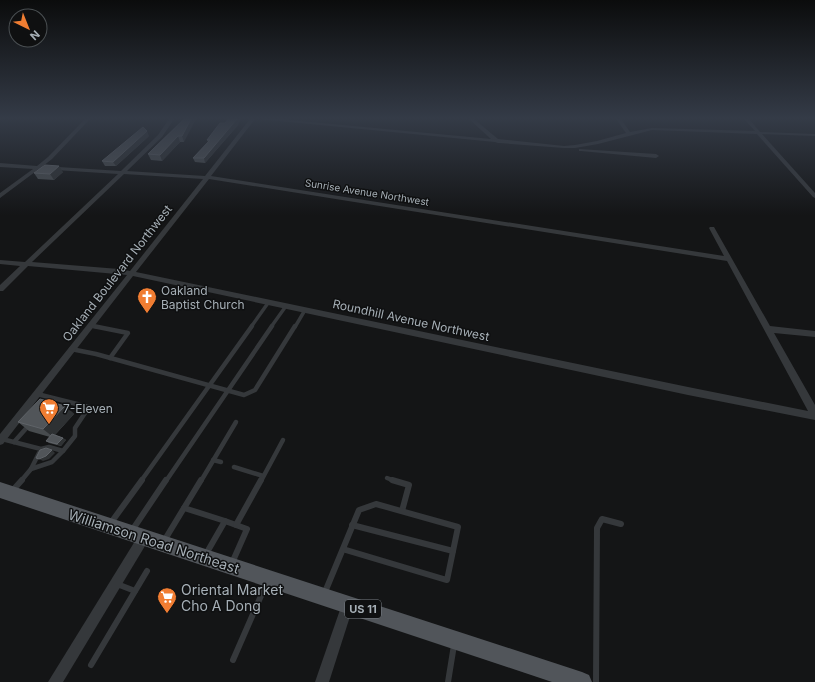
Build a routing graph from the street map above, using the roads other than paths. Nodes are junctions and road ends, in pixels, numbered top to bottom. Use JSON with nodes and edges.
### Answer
{"nodes":[{"id":1,"x":58,"y":151,"type":"edge"},
{"id":2,"x":145,"y":151,"type":"edge"},
{"id":3,"x":228,"y":151,"type":"edge"},
{"id":4,"x":603,"y":151,"type":"edge"},
{"id":5,"x":774,"y":151,"type":"edge"},
{"id":6,"x":656,"y":156,"type":"dead end"},
{"id":7,"x":0,"y":165,"type":"edge"},
{"id":8,"x":37,"y":168,"type":"junction"},
{"id":9,"x":122,"y":173,"type":"junction"},
{"id":10,"x":207,"y":178,"type":"junction"},
{"id":11,"x":0,"y":196,"type":"edge"},
{"id":12,"x":815,"y":196,"type":"edge"},
{"id":13,"x":712,"y":228,"type":"dead end"},
{"id":14,"x":729,"y":259,"type":"junction"},
{"id":15,"x":0,"y":262,"type":"edge"},
{"id":16,"x":26,"y":264,"type":"junction"},
{"id":17,"x":130,"y":274,"type":"junction"},
{"id":18,"x":0,"y":289,"type":"edge"},
{"id":19,"x":268,"y":303,"type":"junction"},
{"id":20,"x":286,"y":306,"type":"junction"},
{"id":21,"x":305,"y":310,"type":"junction"},
{"id":22,"x":90,"y":325,"type":"junction"},
{"id":23,"x":768,"y":330,"type":"junction"},
{"id":24,"x":815,"y":334,"type":"edge"},
{"id":25,"x":71,"y":349,"type":"junction"},
{"id":26,"x":110,"y":358,"type":"junction"},
{"id":27,"x":209,"y":384,"type":"junction"},
{"id":28,"x":227,"y":389,"type":"junction"},
{"id":29,"x":36,"y":394,"type":"junction"},
{"id":30,"x":52,"y":398,"type":"junction"},
{"id":31,"x":47,"y":404,"type":"edge"},
{"id":32,"x":815,"y":415,"type":"edge"},
{"id":33,"x":33,"y":420,"type":"edge"},
{"id":34,"x":236,"y":422,"type":"dead end"},
{"id":35,"x":1,"y":440,"type":"edge"},
{"id":36,"x":283,"y":440,"type":"dead end"},
{"id":37,"x":14,"y":442,"type":"junction"},
{"id":38,"x":41,"y":449,"type":"junction"},
{"id":39,"x":63,"y":451,"type":"junction"},
{"id":40,"x":213,"y":460,"type":"junction"},
{"id":41,"x":221,"y":462,"type":"dead end"},
{"id":42,"x":234,"y":467,"type":"dead end"},
{"id":43,"x":31,"y":469,"type":"junction"},
{"id":44,"x":263,"y":476,"type":"junction"},
{"id":45,"x":386,"y":478,"type":"dead end"},
{"id":46,"x":5,"y":492,"type":"edge"},
{"id":47,"x":184,"y":508,"type":"junction"},
{"id":48,"x":402,"y":511,"type":"junction"},
{"id":49,"x":225,"y":521,"type":"junction"},
{"id":50,"x":621,"y":524,"type":"dead end"},
{"id":51,"x":236,"y":525,"type":"junction"},
{"id":52,"x":352,"y":525,"type":"junction"},
{"id":53,"x":109,"y":526,"type":"junction"},
{"id":54,"x":137,"y":535,"type":"junction"},
{"id":55,"x":162,"y":543,"type":"junction"},
{"id":56,"x":343,"y":549,"type":"junction"},
{"id":57,"x":453,"y":551,"type":"junction"},
{"id":58,"x":204,"y":558,"type":"junction"},
{"id":59,"x":231,"y":566,"type":"junction"},
{"id":60,"x":147,"y":571,"type":"dead end"},
{"id":61,"x":269,"y":578,"type":"junction"},
{"id":62,"x":116,"y":583,"type":"junction"},
{"id":63,"x":135,"y":591,"type":"junction"},
{"id":64,"x":324,"y":596,"type":"junction"},
{"id":65,"x":348,"y":604,"type":"junction"},
{"id":66,"x":455,"y":639,"type":"junction"},
{"id":67,"x":233,"y":660,"type":"dead end"},
{"id":68,"x":91,"y":665,"type":"dead end"},
{"id":69,"x":55,"y":682,"type":"edge"},
{"id":70,"x":322,"y":682,"type":"edge"},
{"id":71,"x":448,"y":682,"type":"edge"},
{"id":72,"x":582,"y":682,"type":"edge"},
{"id":73,"x":596,"y":682,"type":"edge"}],
"edges":[{"from":1,"to":8,"type":"street"},
{"from":2,"to":9,"type":"street"},
{"from":3,"to":10,"type":"street","name":"Oakland Boulevard Northwest"},
{"from":4,"to":6,"type":"street"},
{"from":5,"to":12,"type":"street"},
{"from":7,"to":8,"type":"street","name":"Sunrise Avenue Northwest"},
{"from":8,"to":9,"type":"street","name":"Sunrise Avenue Northwest"},
{"from":8,"to":11,"type":"street"},
{"from":9,"to":10,"type":"street","name":"Sunrise Avenue Northwest"},
{"from":9,"to":16,"type":"street"},
{"from":10,"to":14,"type":"street","name":"Sunrise Avenue Northwest"},
{"from":10,"to":17,"type":"street","name":"Oakland Boulevard Northwest"},
{"from":13,"to":14,"type":"street"},
{"from":14,"to":23,"type":"street"},
{"from":15,"to":16,"type":"street","name":"Roundhill Avenue Northwest"},
{"from":16,"to":17,"type":"street","name":"Roundhill Avenue Northwest"},
{"from":16,"to":18,"type":"street"},
{"from":17,"to":19,"type":"street","name":"Roundhill Avenue Northwest"},
{"from":17,"to":22,"type":"street","name":"Oakland Boulevard Northwest"},
{"from":19,"to":20,"type":"street","name":"Roundhill Avenue Northwest"},
{"from":19,"to":27,"type":"lane"},
{"from":20,"to":21,"type":"street","name":"Roundhill Avenue Northwest"},
{"from":20,"to":28,"type":"lane"},
{"from":21,"to":28,"type":"lane"},
{"from":21,"to":32,"type":"street","name":"Roundhill Avenue Northwest"},
{"from":22,"to":25,"type":"street","name":"Oakland Boulevard Northwest"},
{"from":22,"to":26,"type":"lane"},
{"from":23,"to":24,"type":"street"},
{"from":23,"to":32,"type":"street"},
{"from":25,"to":26,"type":"lane"},
{"from":25,"to":29,"type":"street","name":"Oakland Boulevard Northwest"},
{"from":26,"to":27,"type":"lane"},
{"from":27,"to":28,"type":"lane"},
{"from":27,"to":53,"type":"lane"},
{"from":28,"to":54,"type":"lane"},
{"from":29,"to":30,"type":"lane"},
{"from":29,"to":35,"type":"street","name":"Oakland Boulevard Northwest"},
{"from":30,"to":31,"type":"lane"},
{"from":30,"to":39,"type":"lane"},
{"from":33,"to":37,"type":"lane"},
{"from":34,"to":40,"type":"lane"},
{"from":35,"to":37,"type":"lane"},
{"from":36,"to":44,"type":"lane"},
{"from":37,"to":38,"type":"lane"},
{"from":38,"to":39,"type":"lane"},
{"from":38,"to":43,"type":"lane"},
{"from":39,"to":43,"type":"lane"},
{"from":40,"to":41,"type":"lane"},
{"from":40,"to":47,"type":"lane"},
{"from":42,"to":44,"type":"lane"},
{"from":43,"to":46,"type":"lane"},
{"from":44,"to":51,"type":"lane"},
{"from":45,"to":48,"type":"lane"},
{"from":46,"to":53,"type":"main road","name":"Williamson Road Northeast","number":"US 11"},
{"from":47,"to":49,"type":"lane"},
{"from":47,"to":55,"type":"lane"},
{"from":48,"to":52,"type":"lane"},
{"from":48,"to":57,"type":"lane"},
{"from":49,"to":51,"type":"lane"},
{"from":49,"to":58,"type":"lane"},
{"from":50,"to":73,"type":"lane"},
{"from":51,"to":59,"type":"lane"},
{"from":52,"to":56,"type":"lane"},
{"from":52,"to":57,"type":"lane"},
{"from":53,"to":54,"type":"main road","name":"Williamson Road Northeast","number":"US 11"},
{"from":54,"to":55,"type":"main road","name":"Williamson Road Northeast","number":"US 11"},
{"from":54,"to":62,"type":"street"},
{"from":55,"to":58,"type":"main road","name":"Williamson Road Northeast","number":"US 11"},
{"from":56,"to":57,"type":"lane"},
{"from":56,"to":64,"type":"lane"},
{"from":58,"to":59,"type":"main road","name":"Williamson Road Northeast","number":"US 11"},
{"from":59,"to":61,"type":"main road","name":"Williamson Road Northeast","number":"US 11"},
{"from":60,"to":63,"type":"lane"},
{"from":61,"to":64,"type":"main road","name":"Williamson Road Northeast","number":"US 11"},
{"from":61,"to":67,"type":"lane"},
{"from":62,"to":63,"type":"lane"},
{"from":62,"to":69,"type":"street"},
{"from":63,"to":68,"type":"lane"},
{"from":64,"to":65,"type":"main road","name":"Williamson Road Northeast","number":"US 11"},
{"from":65,"to":66,"type":"main road","name":"Williamson Road Northeast","number":"US 11"},
{"from":65,"to":70,"type":"street"},
{"from":66,"to":71,"type":"lane"},
{"from":66,"to":72,"type":"main road","name":"Williamson Road Northeast","number":"US 11"}]}
